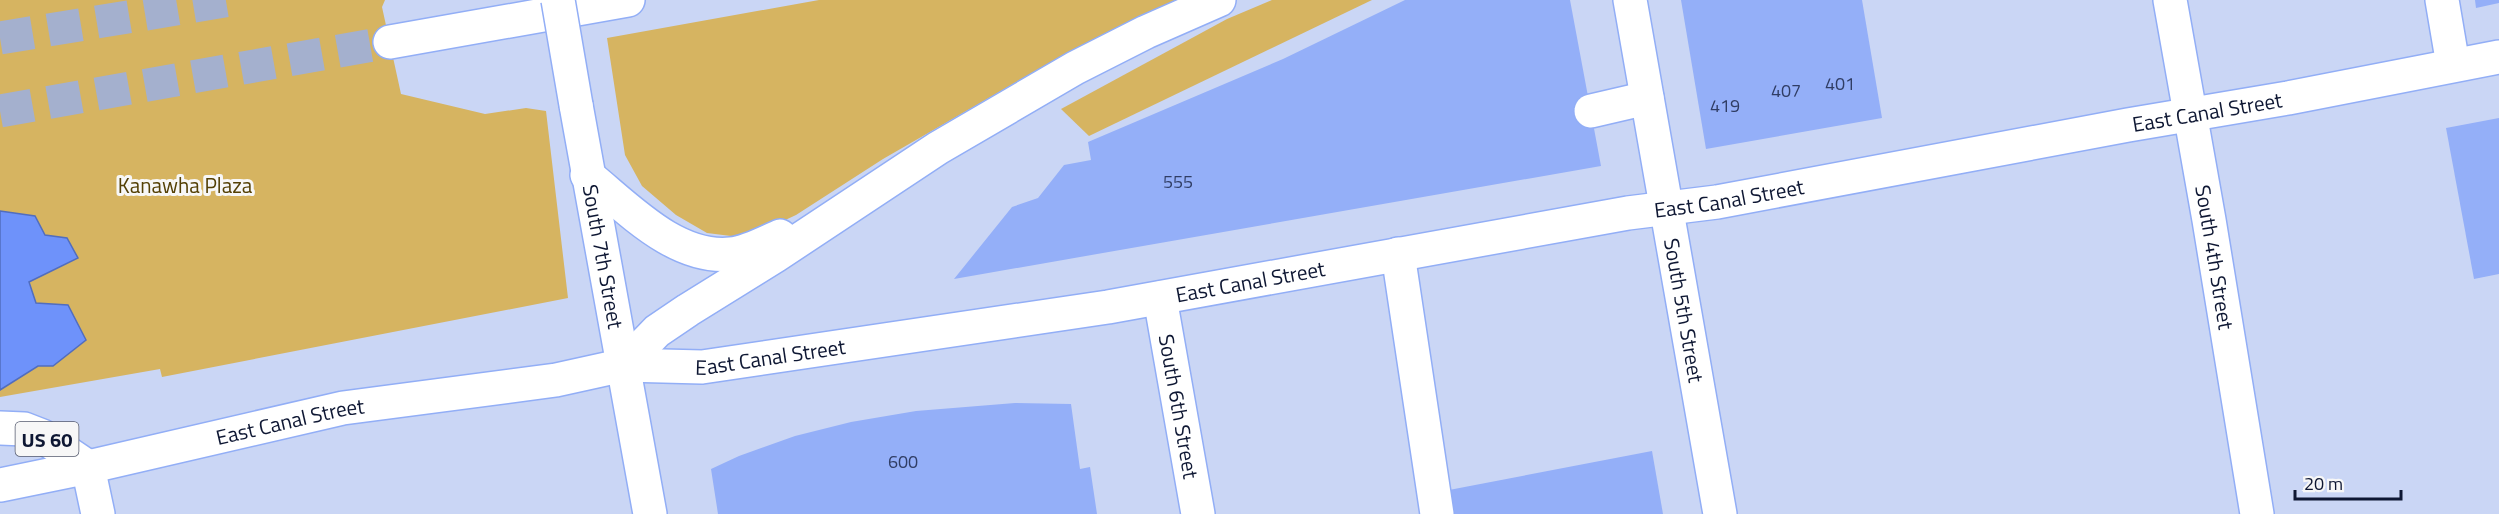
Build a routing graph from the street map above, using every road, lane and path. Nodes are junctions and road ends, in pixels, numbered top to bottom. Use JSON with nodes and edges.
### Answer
{"nodes":[{"id":1,"x":558,"y":0,"type":"edge"},
{"id":2,"x":628,"y":0,"type":"edge"},
{"id":3,"x":1219,"y":0,"type":"edge"},
{"id":4,"x":1630,"y":0,"type":"edge"},
{"id":5,"x":2170,"y":0,"type":"edge"},
{"id":6,"x":2442,"y":0,"type":"edge"},
{"id":7,"x":390,"y":42,"type":"tunnel mouth"},
{"id":8,"x":2499,"y":57,"type":"edge"},
{"id":9,"x":2453,"y":65,"type":"junction"},
{"id":10,"x":1647,"y":98,"type":"junction"},
{"id":11,"x":1591,"y":111,"type":"dead end"},
{"id":12,"x":2190,"y":114,"type":"junction"},
{"id":13,"x":587,"y":175,"type":"junction"},
{"id":14,"x":1667,"y":209,"type":"junction"},
{"id":15,"x":841,"y":211,"type":"junction"},
{"id":16,"x":1398,"y":254,"type":"junction"},
{"id":17,"x":1160,"y":298,"type":"junction"},
{"id":18,"x":624,"y":366,"type":"junction"},
{"id":19,"x":0,"y":428,"type":"edge"},
{"id":20,"x":88,"y":467,"type":"junction"},
{"id":21,"x":0,"y":485,"type":"edge"},
{"id":22,"x":98,"y":514,"type":"edge"},
{"id":23,"x":650,"y":514,"type":"edge"},
{"id":24,"x":1198,"y":514,"type":"edge"},
{"id":25,"x":1437,"y":514,"type":"edge"},
{"id":26,"x":1720,"y":514,"type":"edge"},
{"id":27,"x":2257,"y":514,"type":"edge"}],
"edges":[{"from":1,"to":13,"type":"main road","name":"South 7th Street","bridge":true},
{"from":2,"to":7,"type":"main road"},
{"from":3,"to":15,"type":"main road"},
{"from":4,"to":10,"type":"main road","name":"South 5th Street"},
{"from":5,"to":12,"type":"main road","name":"South 4th Street"},
{"from":6,"to":9,"type":"main road"},
{"from":8,"to":9,"type":"main road","name":"East Canal Street"},
{"from":9,"to":12,"type":"main road","name":"East Canal Street"},
{"from":10,"to":11,"type":"main road"},
{"from":10,"to":14,"type":"main road","name":"South 5th Street"},
{"from":12,"to":14,"type":"main road","name":"East Canal Street"},
{"from":12,"to":27,"type":"main road","name":"South 4th Street"},
{"from":13,"to":15,"type":"main road"},
{"from":13,"to":18,"type":"main road","name":"South 7th Street"},
{"from":14,"to":16,"type":"main road","name":"East Canal Street"},
{"from":14,"to":26,"type":"main road","name":"South 5th Street"},
{"from":15,"to":18,"type":"main road"},
{"from":16,"to":17,"type":"main road","name":"East Canal Street"},
{"from":16,"to":25,"type":"main road"},
{"from":17,"to":18,"type":"main road","name":"East Canal Street"},
{"from":17,"to":24,"type":"main road","name":"South 6th Street"},
{"from":18,"to":20,"type":"main road","name":"East Canal Street"},
{"from":18,"to":23,"type":"main road","name":"South 7th Street"},
{"from":19,"to":20,"type":"main road","number":"US 60"},
{"from":20,"to":21,"type":"main road","name":"East Canal Street"},
{"from":20,"to":22,"type":"main road","number":"US 60"}]}
